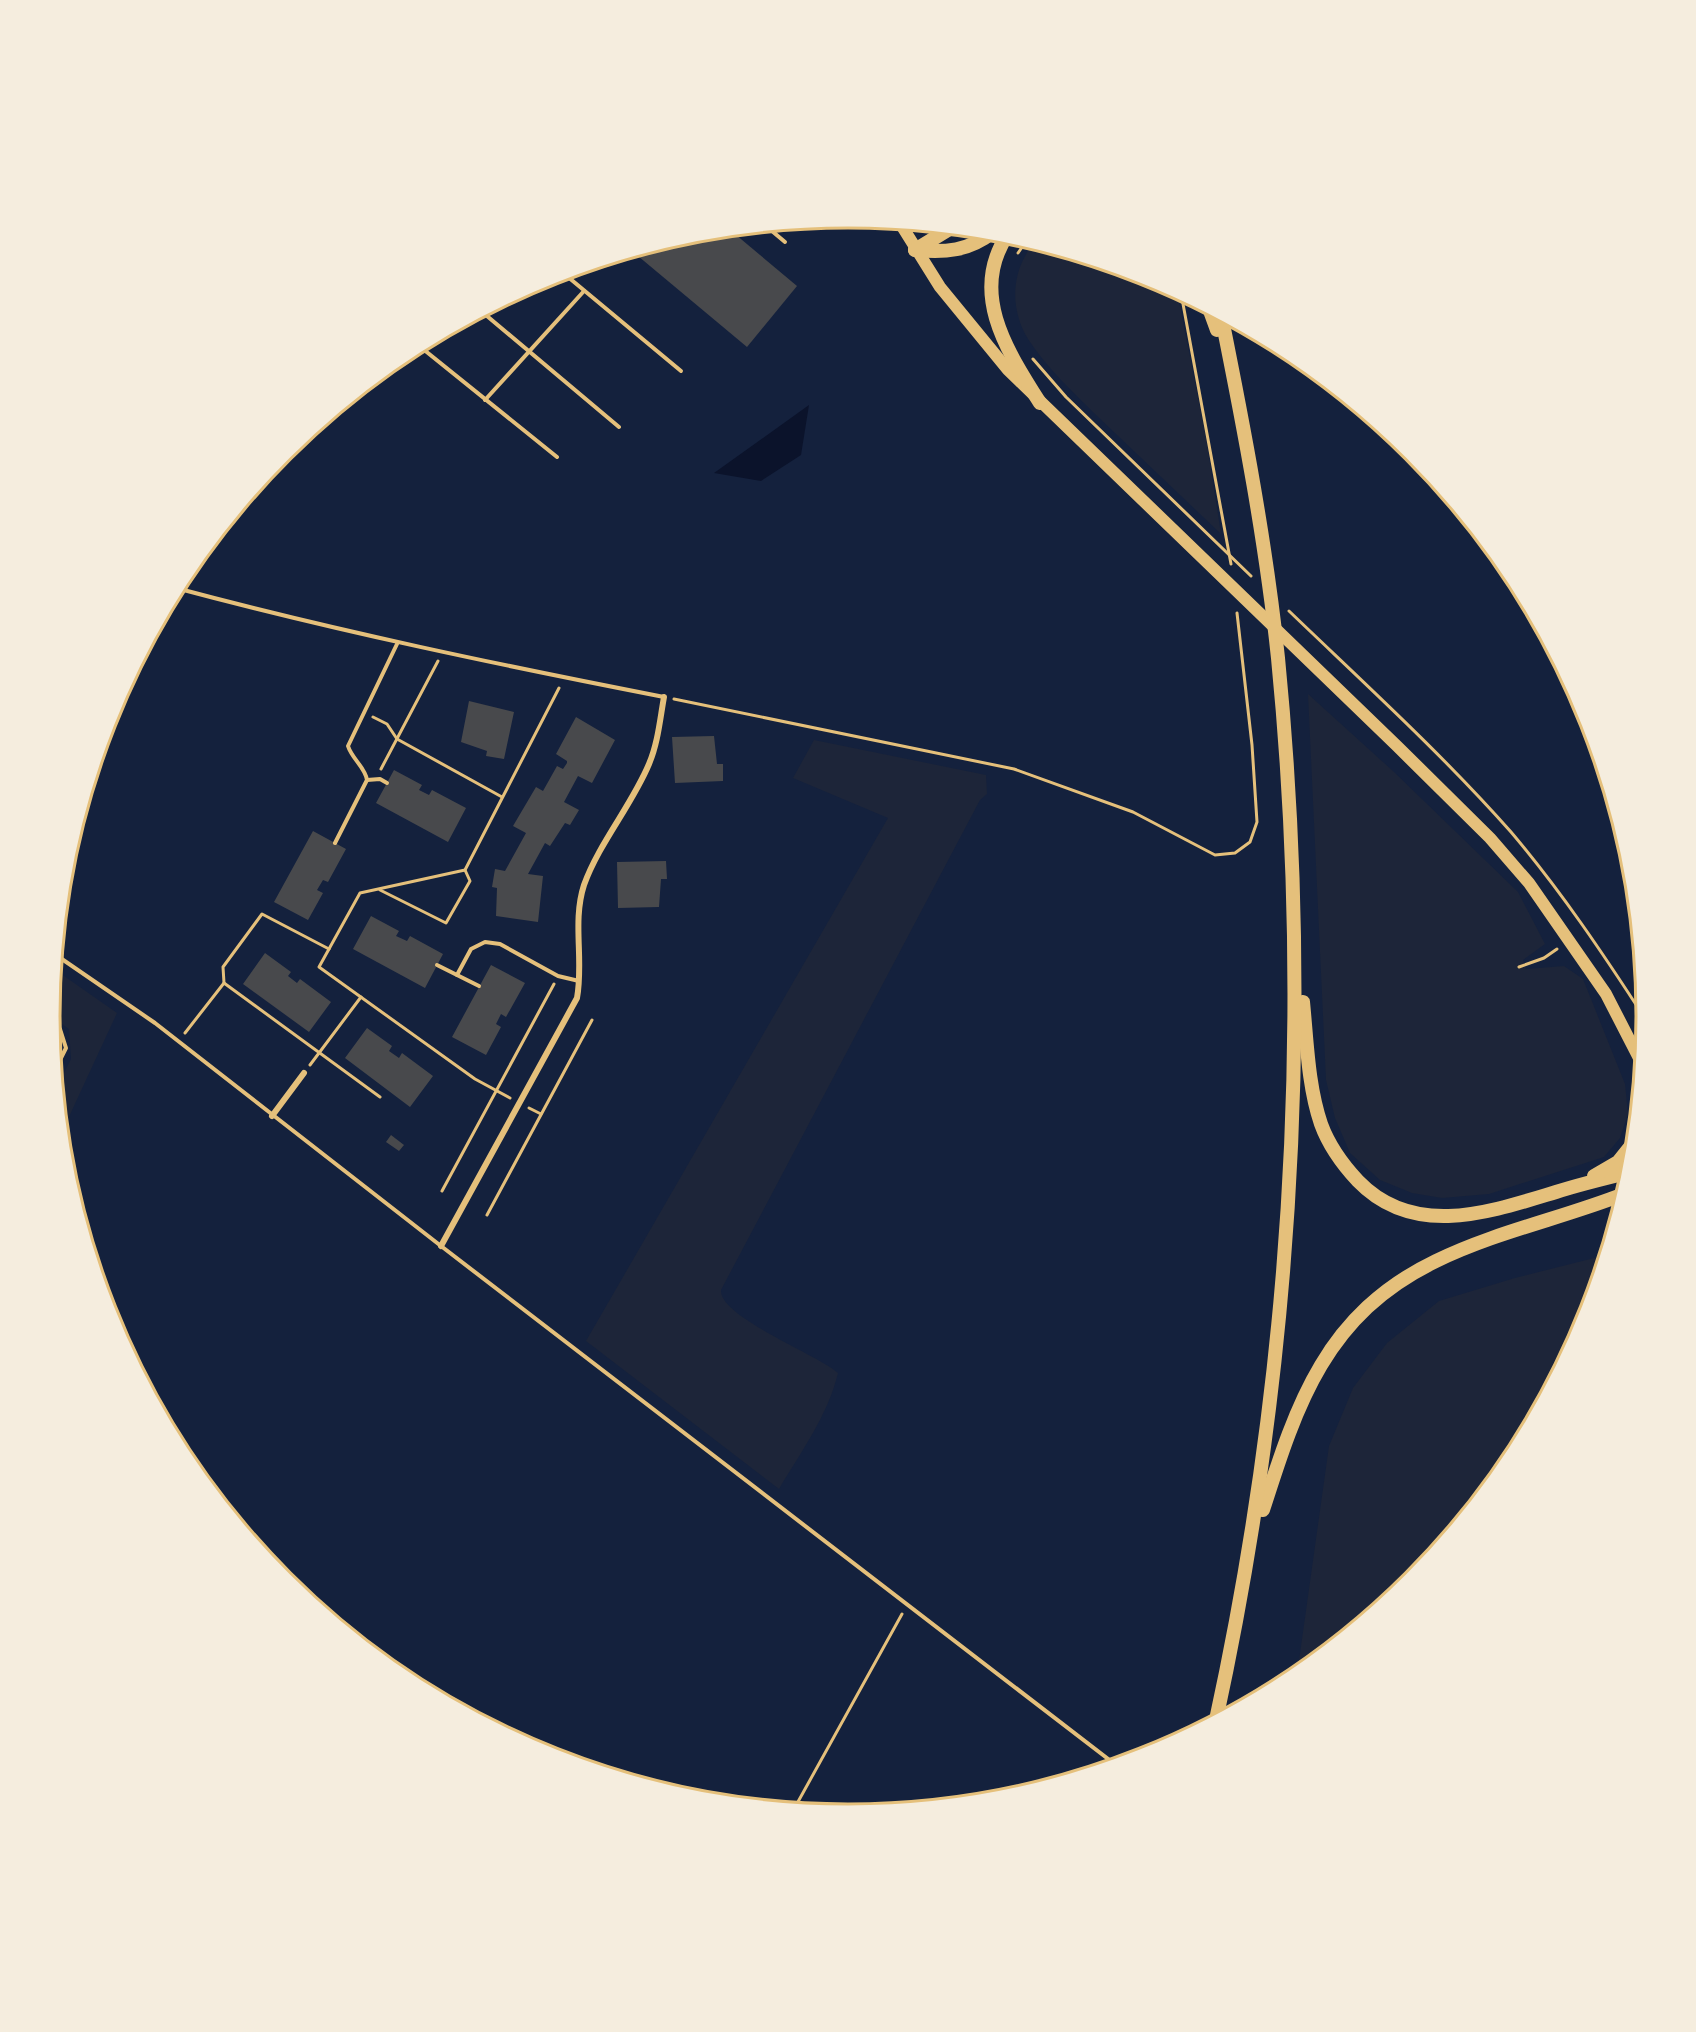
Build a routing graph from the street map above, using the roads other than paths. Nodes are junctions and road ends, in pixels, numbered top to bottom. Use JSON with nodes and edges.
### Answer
{"nodes":[{"id":1,"x":904,"y":230,"type":"edge"},
{"id":2,"x":773,"y":232,"type":"edge"},
{"id":3,"x":941,"y":234,"type":"edge"},
{"id":4,"x":980,"y":239,"type":"edge"},
{"id":5,"x":785,"y":242,"type":"dead end"},
{"id":6,"x":1003,"y":243,"type":"edge"},
{"id":7,"x":915,"y":250,"type":"junction"},
{"id":8,"x":570,"y":279,"type":"edge"},
{"id":9,"x":584,"y":291,"type":"junction"},
{"id":10,"x":487,"y":316,"type":"edge"},
{"id":11,"x":1213,"y":318,"type":"edge"},
{"id":12,"x":1223,"y":323,"type":"edge"},
{"id":13,"x":426,"y":351,"type":"edge"},
{"id":14,"x":529,"y":351,"type":"junction"},
{"id":15,"x":1232,"y":369,"type":"junction"},
{"id":16,"x":681,"y":371,"type":"dead end"},
{"id":17,"x":485,"y":400,"type":"junction"},
{"id":18,"x":1040,"y":403,"type":"junction"},
{"id":19,"x":619,"y":427,"type":"dead end"},
{"id":20,"x":556,"y":457,"type":"dead end"},
{"id":21,"x":185,"y":591,"type":"edge"},
{"id":22,"x":397,"y":644,"type":"junction"},
{"id":23,"x":664,"y":697,"type":"joint"},
{"id":24,"x":368,"y":780,"type":"junction"},
{"id":25,"x":387,"y":783,"type":"dead end"},
{"id":26,"x":335,"y":843,"type":"dead end"},
{"id":27,"x":1295,"y":940,"type":"junction"},
{"id":28,"x":62,"y":959,"type":"edge"},
{"id":29,"x":437,"y":965,"type":"dead end"},
{"id":30,"x":457,"y":975,"type":"junction"},
{"id":31,"x":580,"y":982,"type":"junction"},
{"id":32,"x":480,"y":986,"type":"dead end"},
{"id":33,"x":61,"y":1031,"type":"edge"},
{"id":34,"x":1635,"y":1050,"type":"edge"},
{"id":35,"x":62,"y":1057,"type":"edge"},
{"id":36,"x":304,"y":1073,"type":"road end"},
{"id":37,"x":272,"y":1116,"type":"junction"},
{"id":38,"x":1623,"y":1155,"type":"edge"},
{"id":39,"x":1620,"y":1175,"type":"edge"},
{"id":40,"x":1573,"y":1186,"type":"junction"},
{"id":41,"x":1614,"y":1198,"type":"edge"},
{"id":42,"x":1612,"y":1207,"type":"edge"},
{"id":43,"x":1582,"y":1211,"type":"junction"},
{"id":44,"x":441,"y":1246,"type":"junction"},
{"id":45,"x":1250,"y":1552,"type":"junction"},
{"id":46,"x":1218,"y":1711,"type":"edge"},
{"id":47,"x":1108,"y":1759,"type":"edge"}],
"edges":[{"from":1,"to":7,"type":"main road"},
{"from":2,"to":5,"type":"lane"},
{"from":3,"to":7,"type":"main road"},
{"from":4,"to":7,"type":"main road"},
{"from":6,"to":18,"type":"main road"},
{"from":7,"to":18,"type":"main road"},
{"from":8,"to":9,"type":"lane"},
{"from":9,"to":14,"type":"lane"},
{"from":9,"to":16,"type":"lane"},
{"from":10,"to":14,"type":"lane"},
{"from":11,"to":15,"type":"main road"},
{"from":12,"to":15,"type":"main road"},
{"from":13,"to":17,"type":"lane"},
{"from":14,"to":17,"type":"lane"},
{"from":14,"to":19,"type":"lane"},
{"from":15,"to":27,"type":"main road"},
{"from":17,"to":20,"type":"lane"},
{"from":18,"to":34,"type":"main road"},
{"from":21,"to":22,"type":"lane"},
{"from":22,"to":23,"type":"lane"},
{"from":22,"to":24,"type":"lane"},
{"from":23,"to":31,"type":"street"},
{"from":24,"to":25,"type":"lane"},
{"from":24,"to":26,"type":"lane"},
{"from":27,"to":40,"type":"main road"},
{"from":27,"to":45,"type":"main road"},
{"from":28,"to":37,"type":"lane"},
{"from":29,"to":30,"type":"lane"},
{"from":30,"to":31,"type":"lane"},
{"from":30,"to":32,"type":"lane"},
{"from":31,"to":44,"type":"street"},
{"from":33,"to":35,"type":"lane"},
{"from":36,"to":37,"type":"street"},
{"from":37,"to":44,"type":"lane"},
{"from":38,"to":40,"type":"main road"},
{"from":39,"to":40,"type":"main road"},
{"from":41,"to":43,"type":"main road"},
{"from":42,"to":43,"type":"main road"},
{"from":43,"to":45,"type":"main road"},
{"from":44,"to":47,"type":"lane"},
{"from":45,"to":46,"type":"main road"}]}
